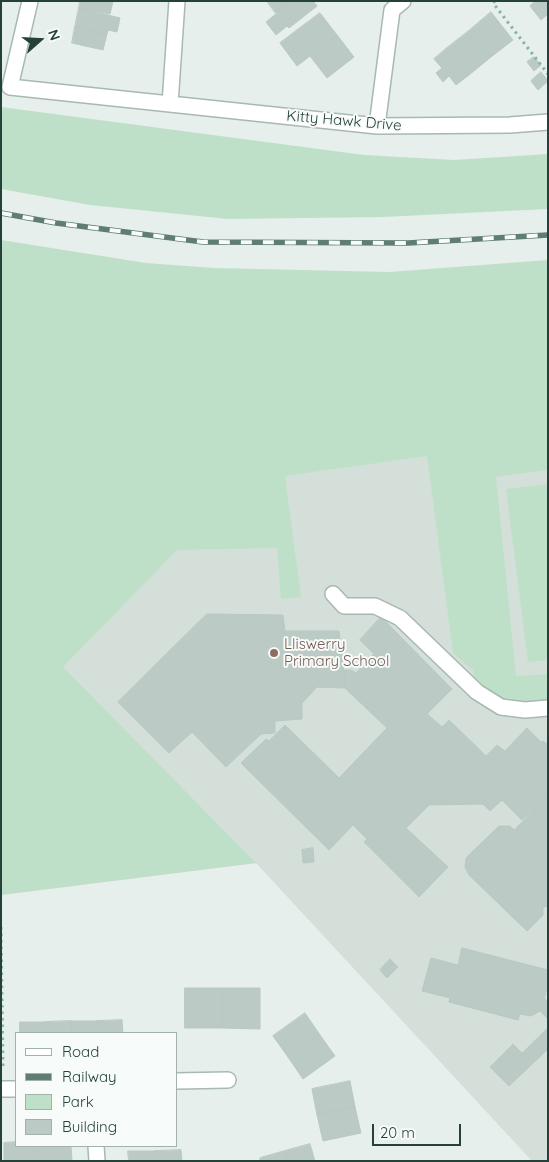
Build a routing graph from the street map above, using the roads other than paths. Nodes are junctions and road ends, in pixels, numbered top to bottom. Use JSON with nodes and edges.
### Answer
{"nodes":[{"id":1,"x":30,"y":1,"type":"edge"},
{"id":2,"x":177,"y":1,"type":"edge"},
{"id":3,"x":393,"y":4,"type":"edge"},
{"id":4,"x":170,"y":104,"type":"junction"},
{"id":5,"x":548,"y":122,"type":"edge"},
{"id":6,"x":377,"y":126,"type":"junction"},
{"id":7,"x":333,"y":594,"type":"dead end"},
{"id":8,"x":548,"y":708,"type":"edge"},
{"id":9,"x":228,"y":1080,"type":"dead end"},
{"id":10,"x":178,"y":1082,"type":"edge"},
{"id":11,"x":96,"y":1147,"type":"edge"},
{"id":12,"x":97,"y":1161,"type":"edge"}],
"edges":[{"from":1,"to":4,"type":"street","name":"Kitty Hawk Drive"},
{"from":2,"to":4,"type":"street"},
{"from":3,"to":6,"type":"street"},
{"from":4,"to":6,"type":"street","name":"Kitty Hawk Drive"},
{"from":5,"to":6,"type":"street","name":"Kitty Hawk Drive"},
{"from":7,"to":8,"type":"street"},
{"from":9,"to":10,"type":"street"},
{"from":11,"to":12,"type":"street"}]}
